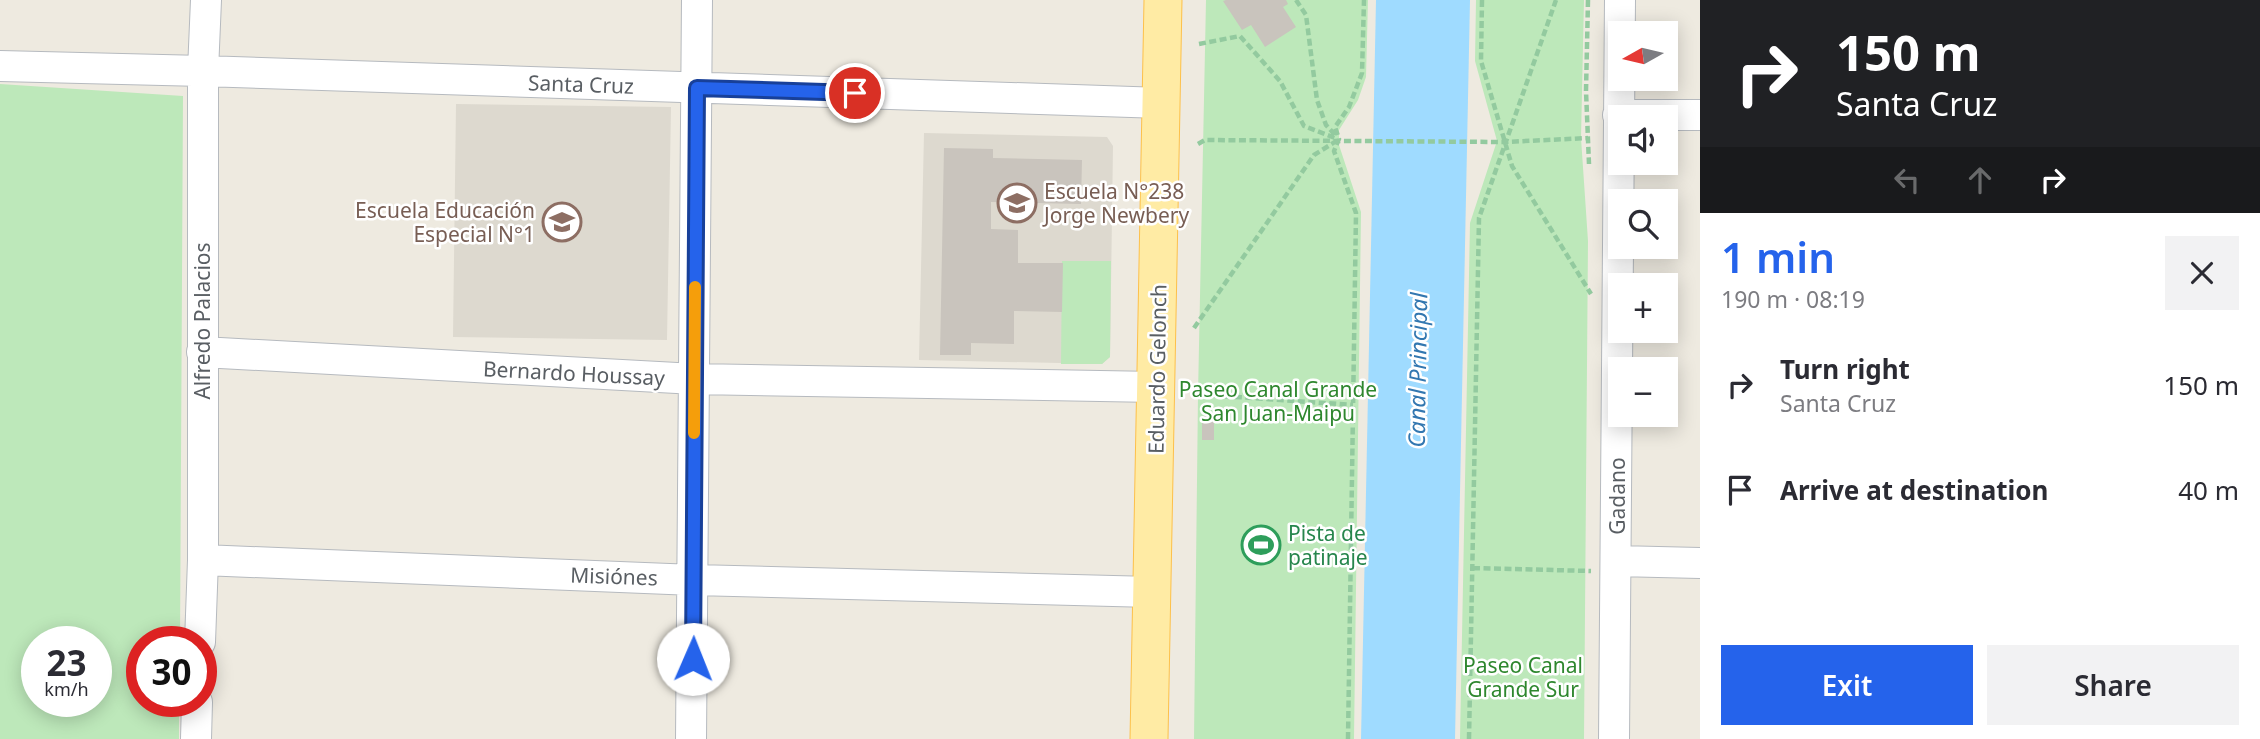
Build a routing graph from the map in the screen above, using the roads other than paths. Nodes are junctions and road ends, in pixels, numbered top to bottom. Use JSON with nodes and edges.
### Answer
{"nodes":[{"id":1,"x":206,"y":0,"type":"edge"},
{"id":2,"x":697,"y":0,"type":"edge"},
{"id":3,"x":1163,"y":0,"type":"edge"},
{"id":4,"x":1620,"y":0,"type":"edge"},
{"id":5,"x":0,"y":66,"type":"edge"},
{"id":6,"x":202,"y":71,"type":"junction"},
{"id":7,"x":697,"y":88,"type":"junction"},
{"id":8,"x":1162,"y":103,"type":"junction"},
{"id":9,"x":1618,"y":105,"type":"edge"},
{"id":10,"x":1678,"y":115,"type":"edge"},
{"id":11,"x":1700,"y":115,"type":"edge"},
{"id":12,"x":1616,"y":175,"type":"edge"},
{"id":13,"x":202,"y":352,"type":"junction"},
{"id":14,"x":695,"y":379,"type":"junction"},
{"id":15,"x":1156,"y":387,"type":"junction"},
{"id":16,"x":202,"y":560,"type":"junction"},
{"id":17,"x":1700,"y":563,"type":"edge"},
{"id":18,"x":1604,"y":566,"type":"junction"},
{"id":19,"x":694,"y":580,"type":"junction"},
{"id":20,"x":1152,"y":592,"type":"junction"},
{"id":21,"x":200,"y":626,"type":"edge"},
{"id":22,"x":197,"y":717,"type":"edge"},
{"id":23,"x":196,"y":739,"type":"edge"},
{"id":24,"x":691,"y":739,"type":"edge"},
{"id":25,"x":1149,"y":739,"type":"edge"},
{"id":26,"x":1614,"y":739,"type":"edge"}],
"edges":[{"from":1,"to":6,"type":"street","name":"Alfredo Palacios"},
{"from":2,"to":7,"type":"street"},
{"from":3,"to":8,"type":"main road","name":"Eduardo Gelonch"},
{"from":4,"to":9,"type":"street","name":"Gadano"},
{"from":5,"to":6,"type":"street","name":"Santa Cruz"},
{"from":6,"to":7,"type":"street","name":"Santa Cruz"},
{"from":6,"to":13,"type":"street","name":"Alfredo Palacios"},
{"from":7,"to":8,"type":"street","name":"Santa Cruz"},
{"from":7,"to":14,"type":"street"},
{"from":8,"to":15,"type":"main road","name":"Eduardo Gelonch"},
{"from":10,"to":11,"type":"street"},
{"from":12,"to":18,"type":"street","name":"Gadano"},
{"from":13,"to":14,"type":"street","name":"Bernardo Houssay"},
{"from":13,"to":16,"type":"street","name":"Alfredo Palacios"},
{"from":14,"to":15,"type":"street","name":"Bernardo Houssay"},
{"from":14,"to":19,"type":"street"},
{"from":15,"to":20,"type":"main road","name":"Eduardo Gelonch"},
{"from":16,"to":19,"type":"street","name":"Misiónes"},
{"from":16,"to":21,"type":"street","name":"Alfredo Palacios"},
{"from":17,"to":18,"type":"street"},
{"from":18,"to":26,"type":"street","name":"Gadano"},
{"from":19,"to":20,"type":"street","name":"Misiónes"},
{"from":19,"to":24,"type":"street"},
{"from":20,"to":25,"type":"main road","name":"Eduardo Gelonch"},
{"from":22,"to":23,"type":"street"}]}
